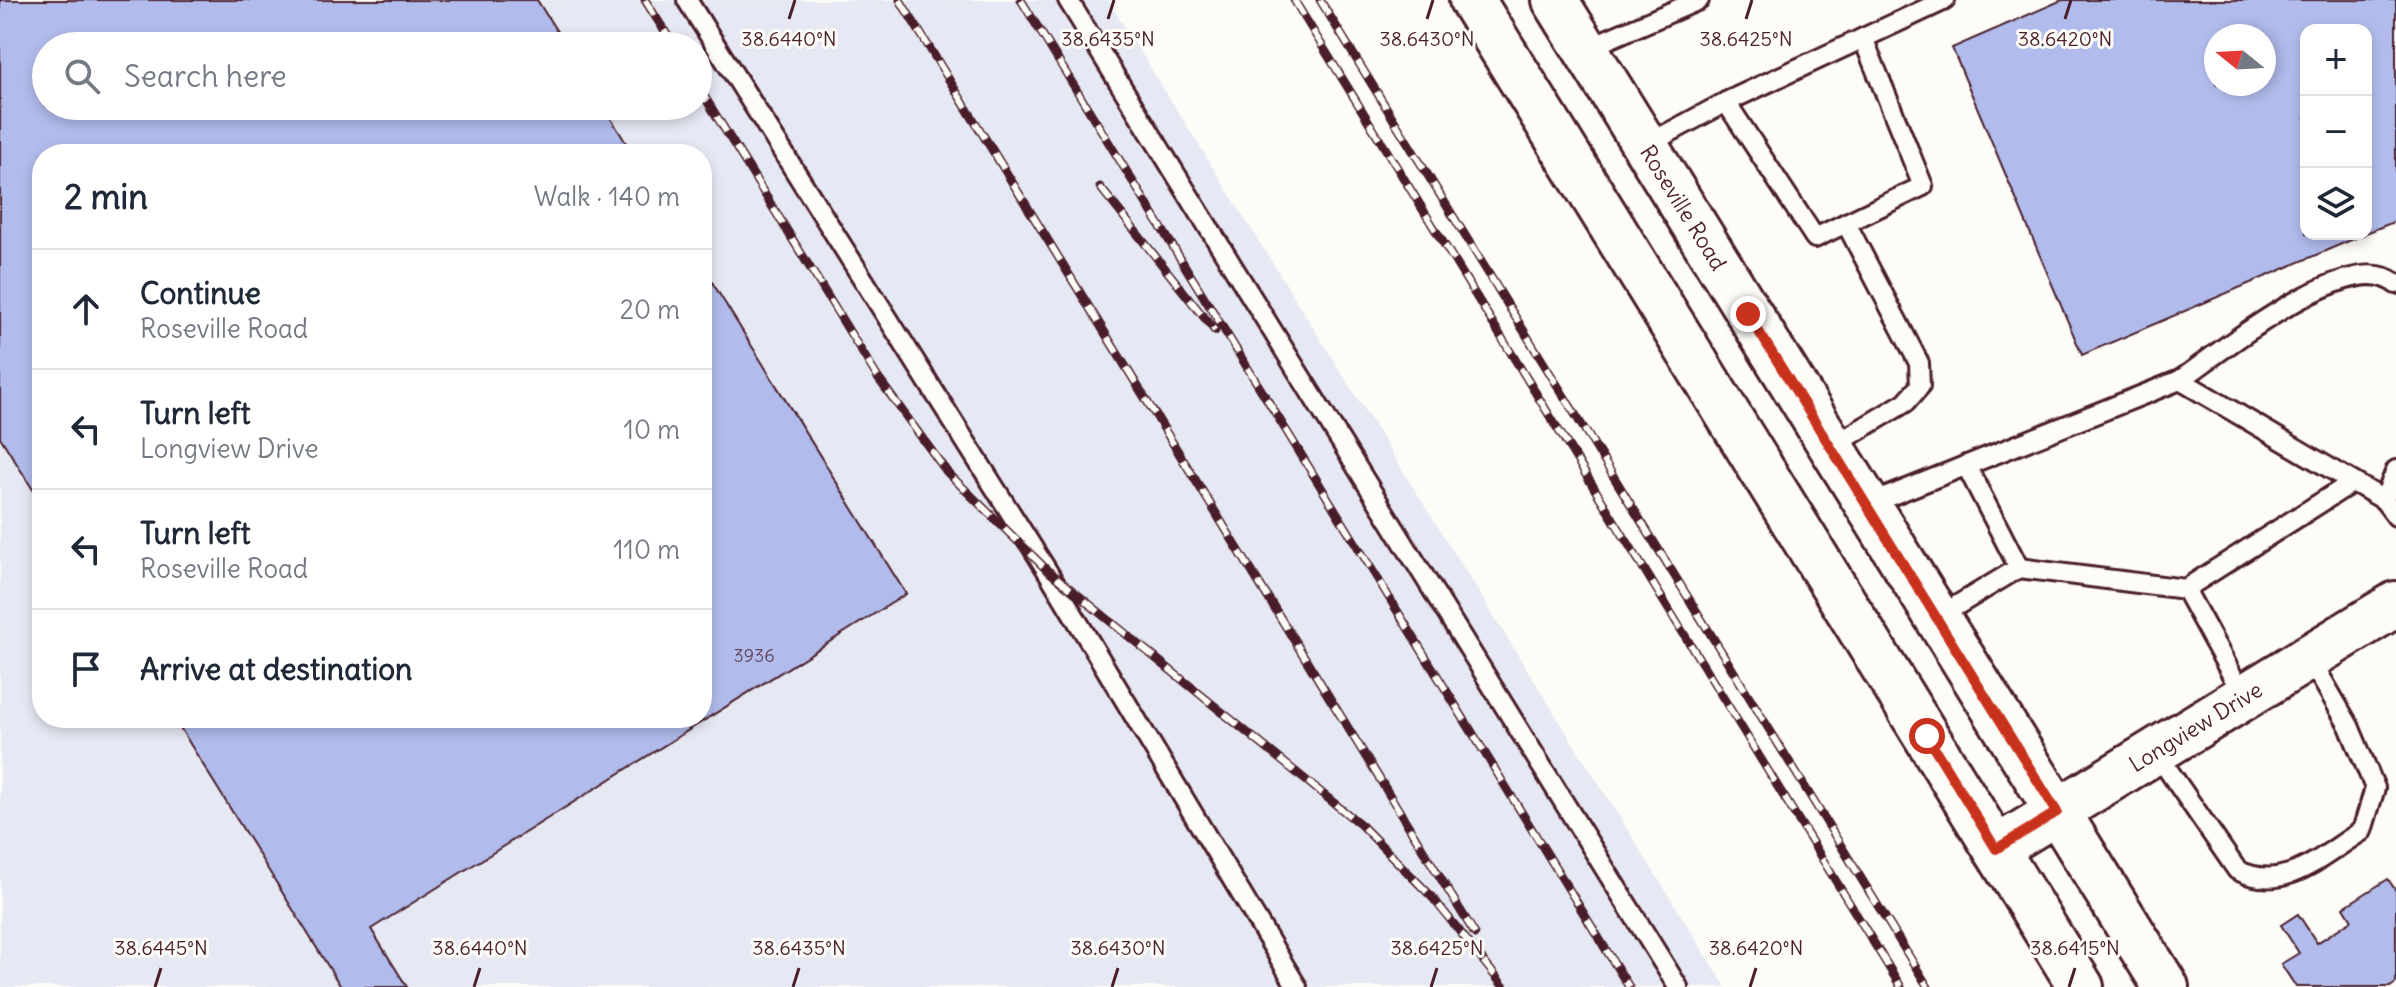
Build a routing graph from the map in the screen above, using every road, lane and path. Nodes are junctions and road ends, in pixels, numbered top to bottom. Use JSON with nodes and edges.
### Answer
{"nodes":[{"id":1,"x":687,"y":0,"type":"edge"},
{"id":2,"x":1068,"y":0,"type":"edge"},
{"id":3,"x":1472,"y":0,"type":"edge"},
{"id":4,"x":1555,"y":0,"type":"edge"},
{"id":5,"x":1699,"y":0,"type":"edge"},
{"id":6,"x":1945,"y":0,"type":"edge"},
{"id":7,"x":707,"y":32,"type":"edge"},
{"id":8,"x":1863,"y":38,"type":"junction"},
{"id":9,"x":712,"y":40,"type":"edge"},
{"id":10,"x":1585,"y":49,"type":"junction"},
{"id":11,"x":1726,"y":102,"type":"junction"},
{"id":12,"x":1646,"y":145,"type":"junction"},
{"id":13,"x":1846,"y":223,"type":"junction"},
{"id":14,"x":2396,"y":284,"type":"edge"},
{"id":15,"x":2180,"y":380,"type":"junction"},
{"id":16,"x":1831,"y":447,"type":"junction"},
{"id":17,"x":1966,"y":465,"type":"junction"},
{"id":18,"x":2396,"y":470,"type":"edge"},
{"id":19,"x":2353,"y":482,"type":"junction"},
{"id":20,"x":2384,"y":500,"type":"junction"},
{"id":21,"x":1867,"y":505,"type":"junction"},
{"id":22,"x":2396,"y":516,"type":"edge"},
{"id":23,"x":2019,"y":568,"type":"junction"},
{"id":24,"x":2185,"y":589,"type":"junction"},
{"id":25,"x":2396,"y":604,"type":"edge"},
{"id":26,"x":1936,"y":618,"type":"junction"},
{"id":27,"x":2309,"y":657,"type":"junction"},
{"id":28,"x":2244,"y":697,"type":"junction"},
{"id":29,"x":2155,"y":751,"type":"junction"},
{"id":30,"x":2057,"y":812,"type":"junction"},
{"id":31,"x":1996,"y":849,"type":"junction"},
{"id":32,"x":1297,"y":987,"type":"edge"},
{"id":33,"x":1678,"y":987,"type":"edge"},
{"id":34,"x":2081,"y":987,"type":"edge"},
{"id":35,"x":2166,"y":987,"type":"edge"}],
"edges":[{"from":1,"to":7,"type":"lane"},
{"from":2,"to":33,"type":"lane"},
{"from":3,"to":31,"type":"main road"},
{"from":4,"to":10,"type":"main road","name":"Roseville Road"},
{"from":5,"to":10,"type":"lane"},
{"from":6,"to":8,"type":"lane"},
{"from":8,"to":11,"type":"lane"},
{"from":8,"to":13,"type":"lane"},
{"from":9,"to":32,"type":"lane"},
{"from":10,"to":12,"type":"main road","name":"Roseville Road"},
{"from":11,"to":12,"type":"lane"},
{"from":11,"to":13,"type":"lane"},
{"from":12,"to":16,"type":"main road","name":"Roseville Road"},
{"from":13,"to":16,"type":"lane"},
{"from":14,"to":15,"type":"lane"},
{"from":15,"to":17,"type":"lane"},
{"from":15,"to":19,"type":"lane"},
{"from":16,"to":21,"type":"main road","name":"Roseville Road"},
{"from":17,"to":21,"type":"lane"},
{"from":17,"to":23,"type":"lane"},
{"from":18,"to":20,"type":"lane"},
{"from":19,"to":20,"type":"lane"},
{"from":19,"to":24,"type":"lane"},
{"from":20,"to":22,"type":"lane"},
{"from":21,"to":26,"type":"main road","name":"Roseville Road"},
{"from":23,"to":24,"type":"lane"},
{"from":23,"to":26,"type":"lane"},
{"from":24,"to":28,"type":"lane"},
{"from":25,"to":27,"type":"main road","name":"Longview Drive"},
{"from":26,"to":30,"type":"main road","name":"Roseville Road"},
{"from":27,"to":28,"type":"main road","name":"Longview Drive"},
{"from":27,"to":29,"type":"lane"},
{"from":28,"to":29,"type":"main road","name":"Longview Drive"},
{"from":29,"to":30,"type":"main road","name":"Longview Drive"},
{"from":30,"to":31,"type":"main road","name":"Longview Drive"},
{"from":30,"to":35,"type":"main road","name":"Roseville Road"},
{"from":31,"to":34,"type":"main road"}]}
